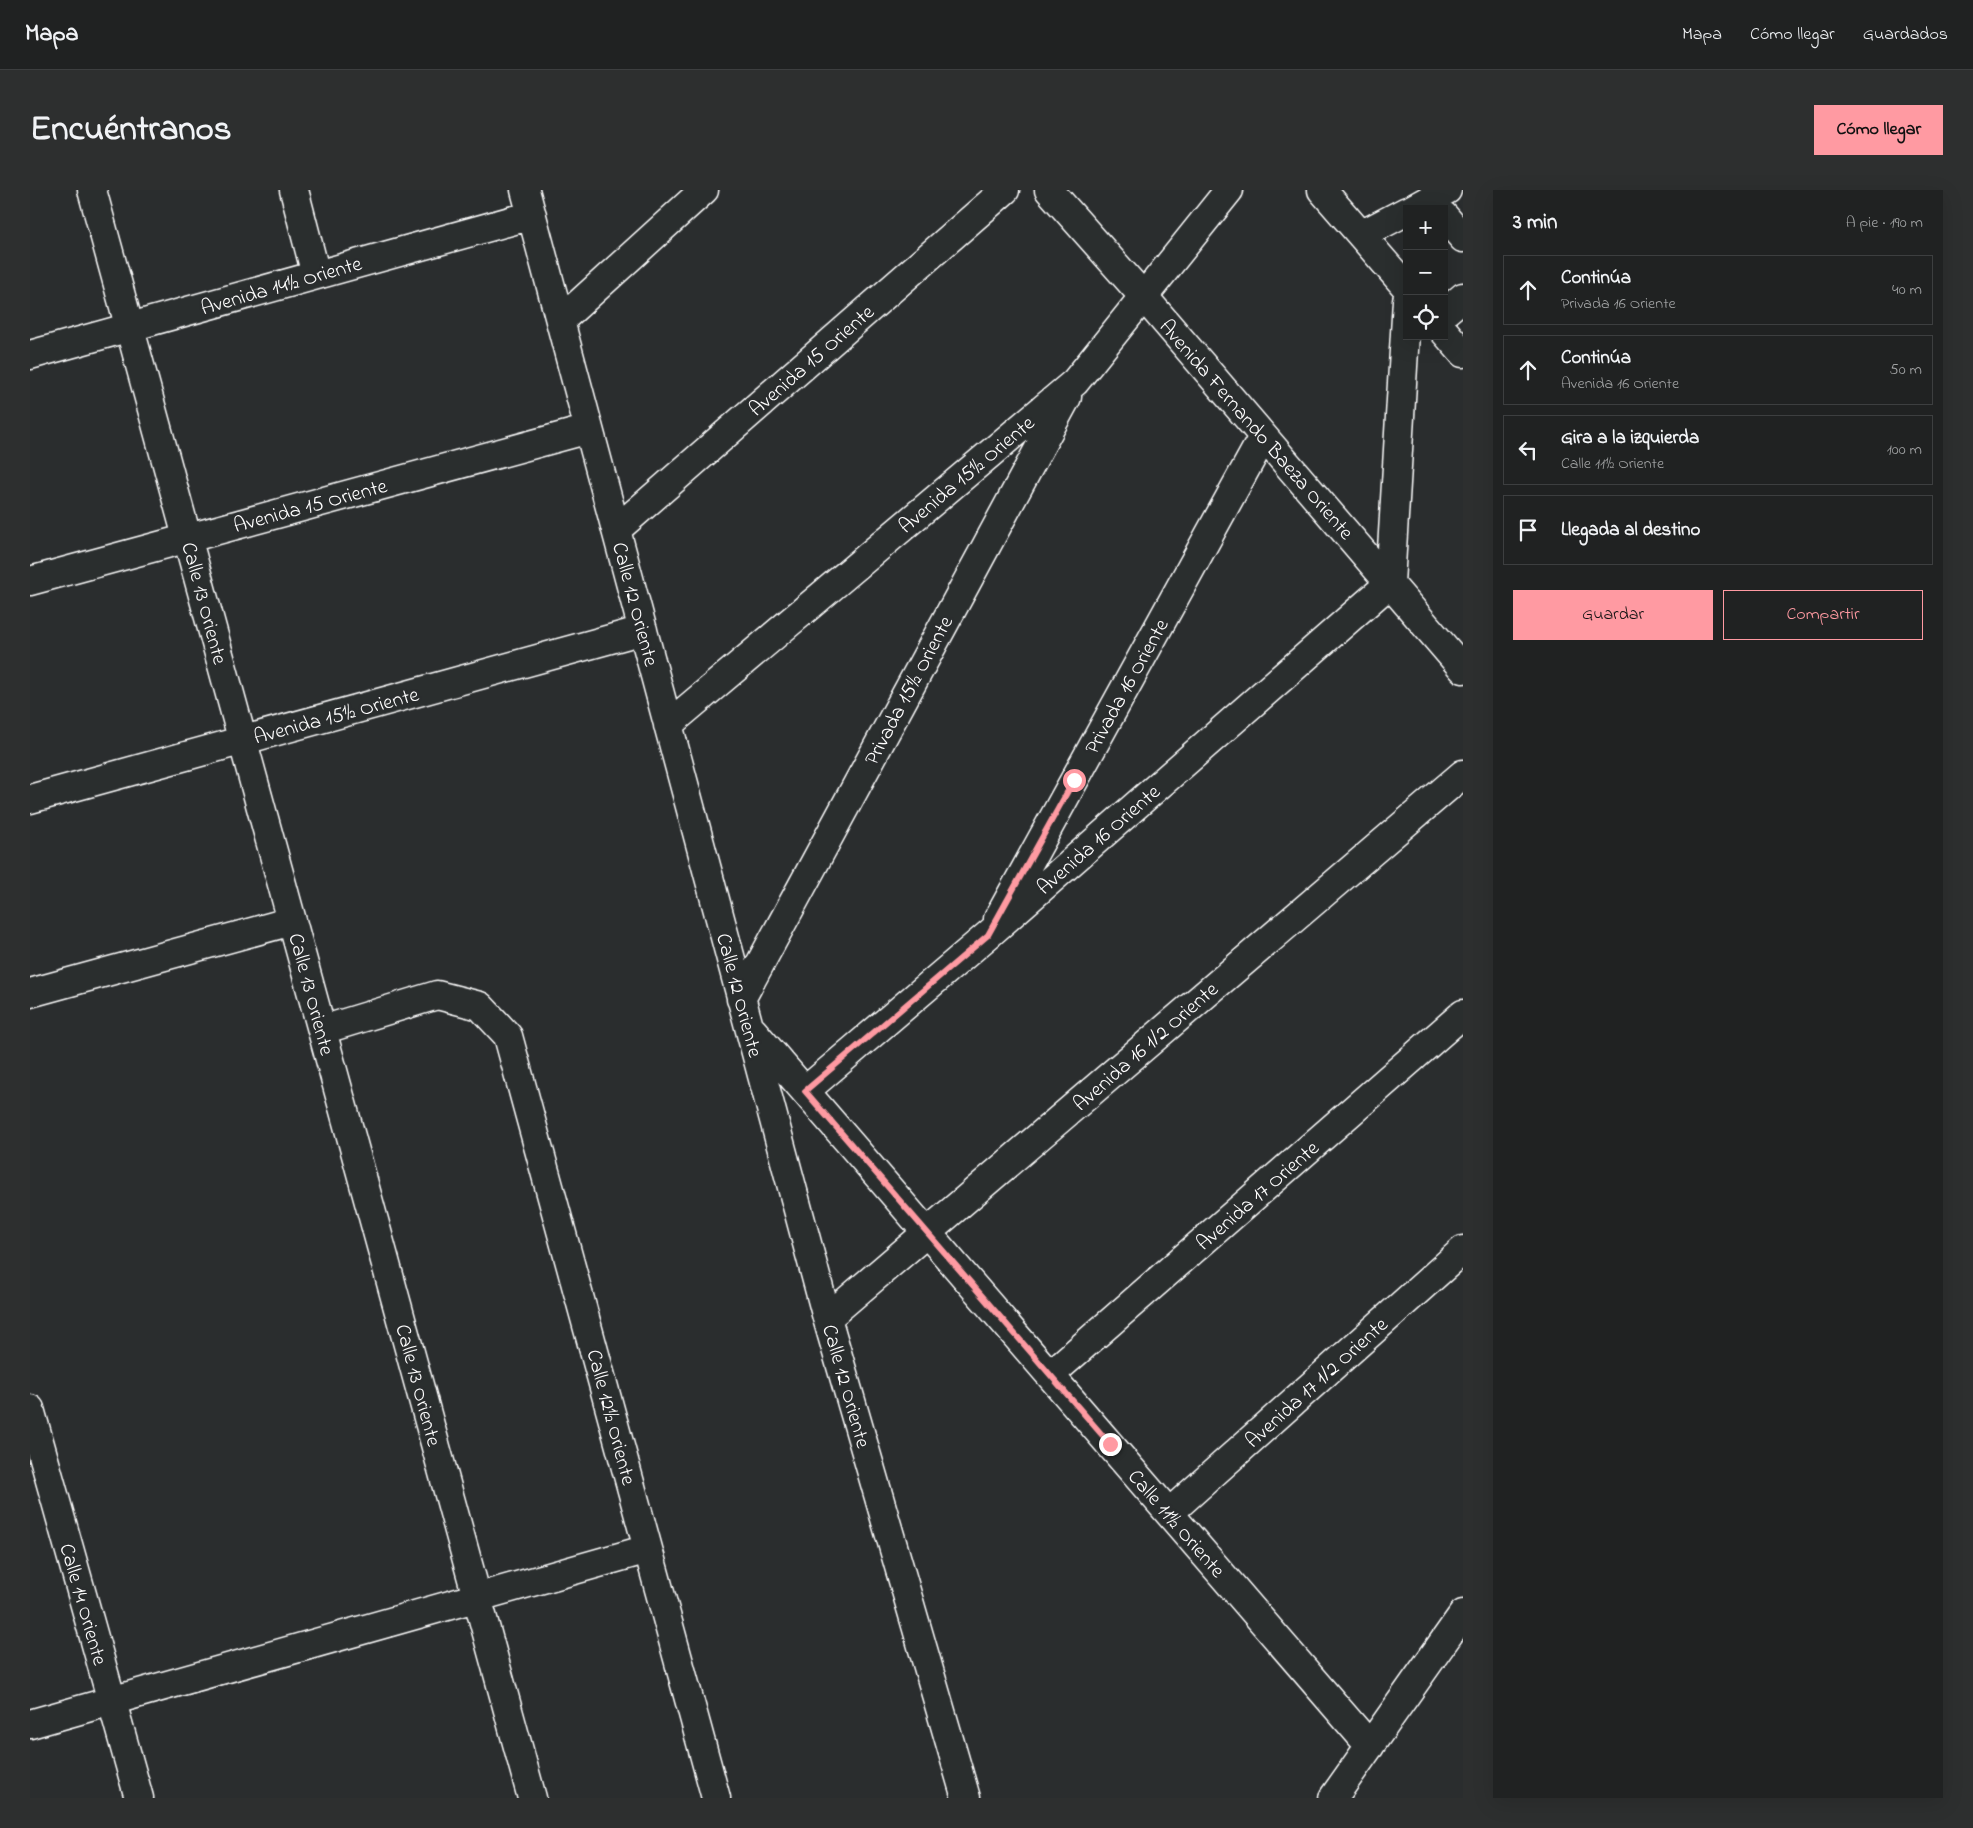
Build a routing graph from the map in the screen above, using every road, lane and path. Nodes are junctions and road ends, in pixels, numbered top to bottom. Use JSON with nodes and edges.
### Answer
{"nodes":[{"id":1,"x":92,"y":190,"type":"edge"},
{"id":2,"x":294,"y":190,"type":"edge"},
{"id":3,"x":704,"y":190,"type":"edge"},
{"id":4,"x":1005,"y":190,"type":"edge"},
{"id":5,"x":1049,"y":190,"type":"edge"},
{"id":6,"x":1229,"y":190,"type":"edge"},
{"id":7,"x":1322,"y":190,"type":"edge"},
{"id":8,"x":528,"y":202,"type":"edge"},
{"id":9,"x":1434,"y":204,"type":"edge"},
{"id":10,"x":1403,"y":213,"type":"edge"},
{"id":11,"x":1361,"y":235,"type":"junction"},
{"id":12,"x":1463,"y":238,"type":"edge"},
{"id":13,"x":316,"y":275,"type":"junction"},
{"id":14,"x":1403,"y":283,"type":"edge"},
{"id":15,"x":1463,"y":296,"type":"edge"},
{"id":16,"x":1144,"y":297,"type":"junction"},
{"id":17,"x":1448,"y":309,"type":"edge"},
{"id":18,"x":560,"y":322,"type":"junction"},
{"id":19,"x":130,"y":327,"type":"junction"},
{"id":20,"x":1448,"y":336,"type":"edge"},
{"id":21,"x":1405,"y":340,"type":"edge"},
{"id":22,"x":1463,"y":353,"type":"edge"},
{"id":23,"x":30,"y":355,"type":"edge"},
{"id":24,"x":1075,"y":382,"type":"junction"},
{"id":25,"x":589,"y":429,"type":"junction"},
{"id":26,"x":1263,"y":437,"type":"junction"},
{"id":27,"x":616,"y":530,"type":"junction"},
{"id":28,"x":187,"y":538,"type":"junction"},
{"id":29,"x":30,"y":581,"type":"edge"},
{"id":30,"x":1390,"y":583,"type":"junction"},
{"id":31,"x":643,"y":630,"type":"junction"},
{"id":32,"x":1463,"y":669,"type":"edge"},
{"id":33,"x":668,"y":725,"type":"junction"},
{"id":34,"x":242,"y":740,"type":"junction"},
{"id":35,"x":1463,"y":774,"type":"edge"},
{"id":36,"x":30,"y":799,"type":"edge"},
{"id":37,"x":292,"y":920,"type":"junction"},
{"id":38,"x":988,"y":935,"type":"junction"},
{"id":39,"x":30,"y":993,"type":"edge"},
{"id":40,"x":741,"y":999,"type":"junction"},
{"id":41,"x":1463,"y":1014,"type":"edge"},
{"id":42,"x":749,"y":1026,"type":"junction"},
{"id":43,"x":322,"y":1030,"type":"junction"},
{"id":44,"x":805,"y":1091,"type":"junction"},
{"id":45,"x":927,"y":1232,"type":"junction"},
{"id":46,"x":1463,"y":1250,"type":"edge"},
{"id":47,"x":827,"y":1318,"type":"junction"},
{"id":48,"x":1050,"y":1376,"type":"junction"},
{"id":49,"x":30,"y":1410,"type":"edge"},
{"id":50,"x":1169,"y":1513,"type":"junction"},
{"id":51,"x":648,"y":1549,"type":"junction"},
{"id":52,"x":477,"y":1598,"type":"junction"},
{"id":53,"x":1463,"y":1614,"type":"edge"},
{"id":54,"x":112,"y":1701,"type":"junction"},
{"id":55,"x":30,"y":1724,"type":"edge"},
{"id":56,"x":1370,"y":1746,"type":"junction"},
{"id":57,"x":139,"y":1798,"type":"edge"},
{"id":58,"x":532,"y":1798,"type":"edge"},
{"id":59,"x":716,"y":1798,"type":"edge"},
{"id":60,"x":966,"y":1798,"type":"edge"},
{"id":61,"x":1333,"y":1798,"type":"edge"}],
"edges":[{"from":1,"to":19,"type":"street","name":"Calle 13 Oriente"},
{"from":2,"to":13,"type":"street"},
{"from":3,"to":18,"type":"street"},
{"from":4,"to":27,"type":"street","name":"Avenida 15 Oriente"},
{"from":5,"to":16,"type":"street","name":"Avenida Fernando Baeza Oriente"},
{"from":6,"to":16,"type":"street","name":"Avenida 15½ Oriente"},
{"from":7,"to":11,"type":"street"},
{"from":8,"to":13,"type":"street","name":"Avenida 14½ Oriente"},
{"from":8,"to":18,"type":"street","name":"Calle 12 Oriente"},
{"from":9,"to":12,"type":"street"},
{"from":10,"to":11,"type":"street"},
{"from":11,"to":14,"type":"street"},
{"from":13,"to":19,"type":"street","name":"Avenida 14½ Oriente"},
{"from":15,"to":17,"type":"street"},
{"from":16,"to":24,"type":"street","name":"Avenida 15½ Oriente"},
{"from":16,"to":26,"type":"street","name":"Avenida Fernando Baeza Oriente"},
{"from":18,"to":25,"type":"street","name":"Calle 12 Oriente"},
{"from":19,"to":23,"type":"street","name":"Avenida 14½ Oriente"},
{"from":19,"to":28,"type":"street","name":"Calle 13 Oriente"},
{"from":20,"to":22,"type":"street"},
{"from":21,"to":30,"type":"street"},
{"from":24,"to":33,"type":"street","name":"Avenida 15½ Oriente"},
{"from":24,"to":40,"type":"street","name":"Privada 15½ Oriente"},
{"from":25,"to":27,"type":"street","name":"Calle 12 Oriente"},
{"from":25,"to":28,"type":"street","name":"Avenida 15 Oriente"},
{"from":26,"to":30,"type":"street","name":"Avenida Fernando Baeza Oriente"},
{"from":26,"to":38,"type":"street","name":"Privada 16 Oriente"},
{"from":27,"to":31,"type":"street","name":"Calle 12 Oriente"},
{"from":28,"to":29,"type":"street","name":"Avenida 15 Oriente"},
{"from":28,"to":34,"type":"street","name":"Calle 13 Oriente"},
{"from":30,"to":32,"type":"street","name":"Avenida Fernando Baeza Oriente"},
{"from":30,"to":38,"type":"street","name":"Avenida 16 Oriente"},
{"from":31,"to":33,"type":"street","name":"Calle 12 Oriente"},
{"from":31,"to":34,"type":"street","name":"Avenida 15½ Oriente"},
{"from":33,"to":40,"type":"street","name":"Calle 12 Oriente"},
{"from":34,"to":36,"type":"street","name":"Avenida 15½ Oriente"},
{"from":34,"to":37,"type":"street","name":"Calle 13 Oriente"},
{"from":35,"to":45,"type":"street","name":"Avenida 16 1/2 Oriente"},
{"from":37,"to":39,"type":"street"},
{"from":37,"to":43,"type":"street","name":"Calle 13 Oriente"},
{"from":38,"to":44,"type":"street","name":"Avenida 16 Oriente"},
{"from":40,"to":42,"type":"street","name":"Calle 12 Oriente"},
{"from":41,"to":48,"type":"street","name":"Avenida 17 Oriente"},
{"from":42,"to":44,"type":"street","name":"Calle 11½ Oriente"},
{"from":42,"to":47,"type":"street","name":"Calle 12 Oriente"},
{"from":43,"to":51,"type":"street","name":"Calle 12½ Oriente"},
{"from":43,"to":52,"type":"street","name":"Calle 13 Oriente"},
{"from":44,"to":45,"type":"street","name":"Calle 11½ Oriente"},
{"from":45,"to":47,"type":"street","name":"Avenida 16 1/2 Oriente"},
{"from":45,"to":48,"type":"street","name":"Calle 11½ Oriente"},
{"from":46,"to":50,"type":"street","name":"Avenida 17 1/2 Oriente"},
{"from":47,"to":60,"type":"street","name":"Calle 12 Oriente"},
{"from":48,"to":50,"type":"street","name":"Calle 11½ Oriente"},
{"from":49,"to":54,"type":"street","name":"Calle 14 Oriente"},
{"from":50,"to":56,"type":"street","name":"Calle 11½ Oriente"},
{"from":51,"to":52,"type":"street"},
{"from":51,"to":59,"type":"street","name":"Calle 12½ Oriente"},
{"from":52,"to":54,"type":"street"},
{"from":52,"to":58,"type":"street","name":"Calle 13 Oriente"},
{"from":53,"to":56,"type":"street"},
{"from":54,"to":55,"type":"street"},
{"from":54,"to":57,"type":"street","name":"Calle 14 Oriente"},
{"from":56,"to":61,"type":"street"}]}
